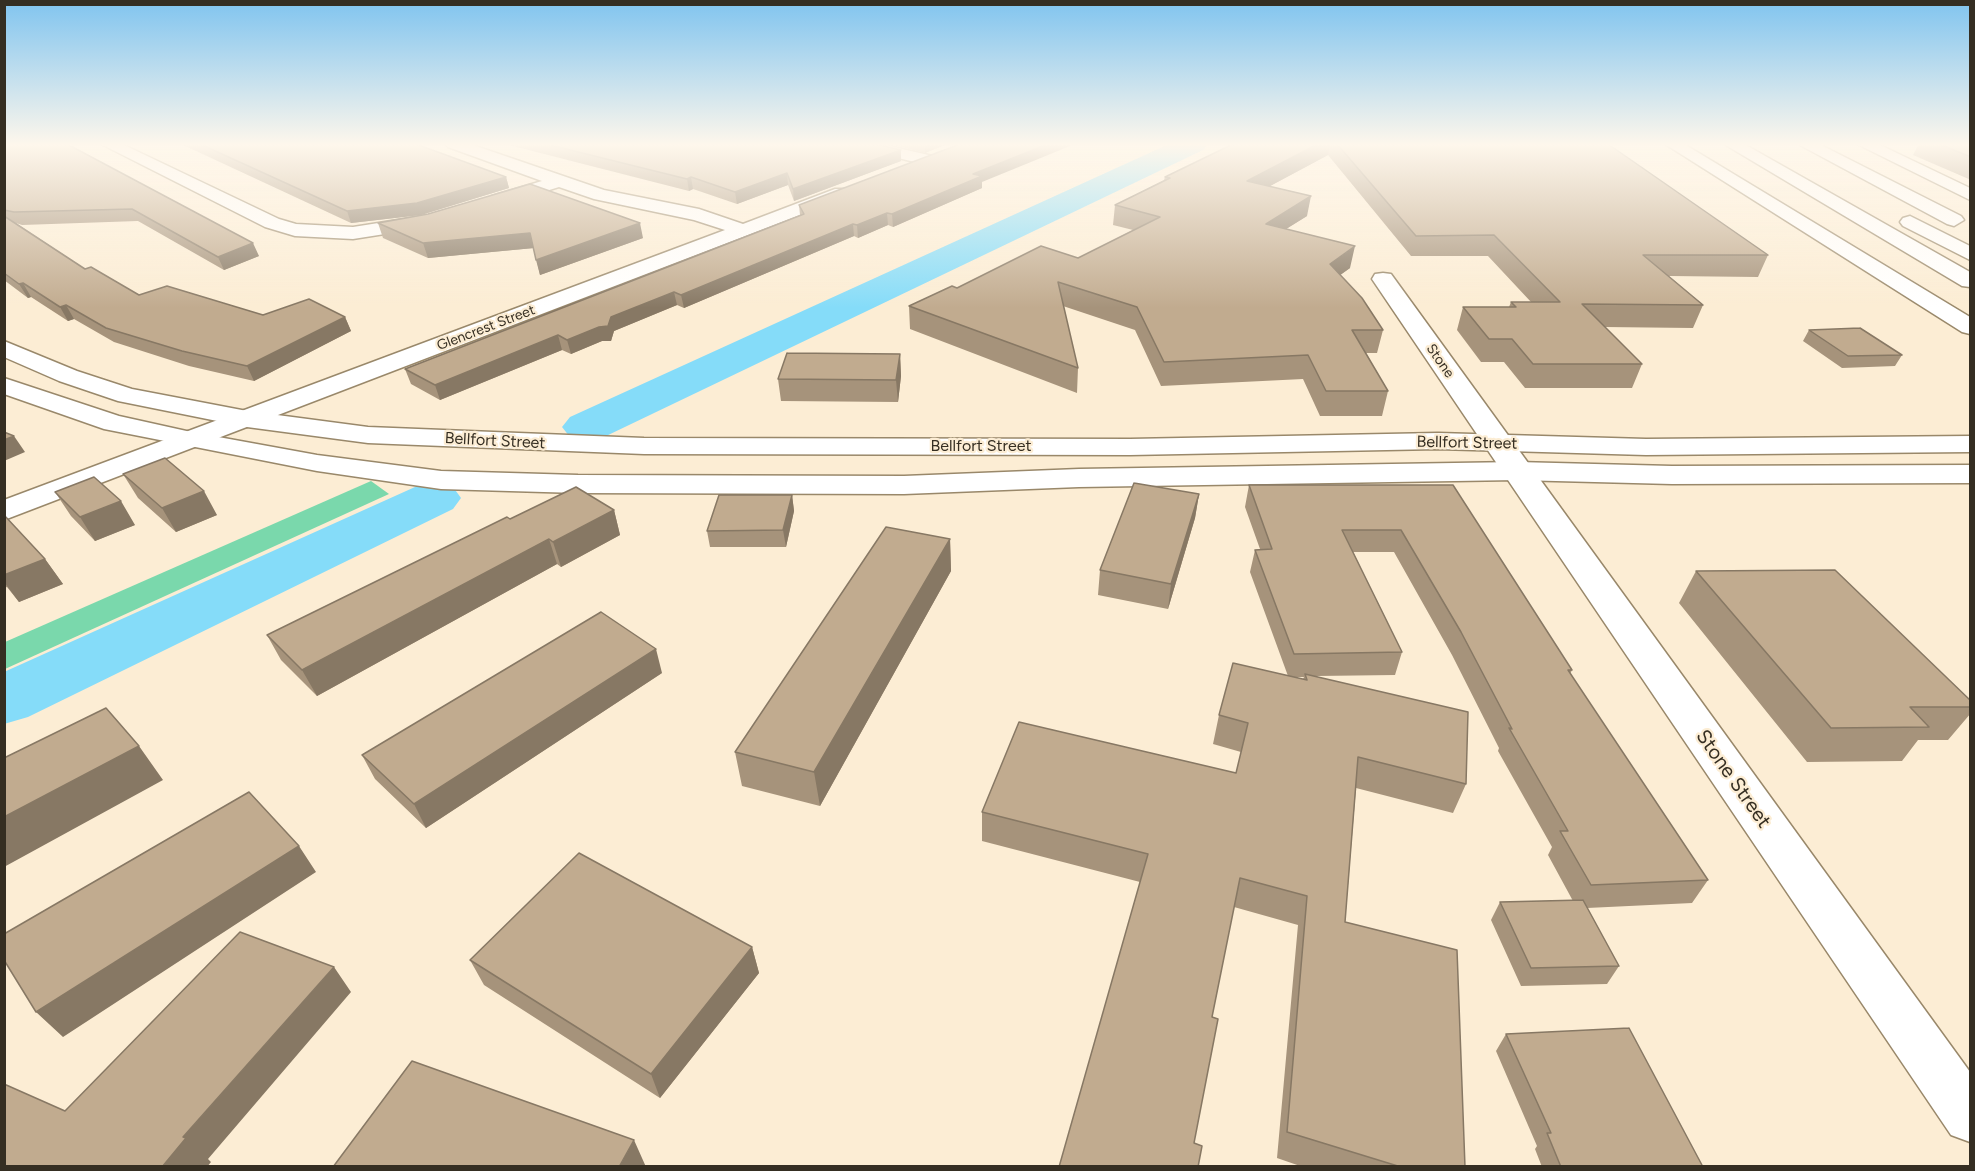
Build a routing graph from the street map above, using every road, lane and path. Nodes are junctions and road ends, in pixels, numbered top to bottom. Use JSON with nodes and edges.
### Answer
{"nodes":[{"id":1,"x":222,"y":199,"type":"edge"},
{"id":2,"x":502,"y":199,"type":"edge"},
{"id":3,"x":618,"y":199,"type":"edge"},
{"id":4,"x":824,"y":199,"type":"edge"},
{"id":5,"x":1762,"y":199,"type":"edge"},
{"id":6,"x":1827,"y":199,"type":"edge"},
{"id":7,"x":1914,"y":199,"type":"edge"},
{"id":8,"x":481,"y":205,"type":"edge"},
{"id":9,"x":1898,"y":215,"type":"dead end"},
{"id":10,"x":436,"y":219,"type":"edge"},
{"id":11,"x":1971,"y":228,"type":"edge"},
{"id":12,"x":743,"y":230,"type":"junction"},
{"id":13,"x":1971,"y":254,"type":"edge"},
{"id":14,"x":1383,"y":279,"type":"dead end"},
{"id":15,"x":1971,"y":281,"type":"edge"},
{"id":16,"x":1971,"y":327,"type":"edge"},
{"id":17,"x":4,"y":348,"type":"edge"},
{"id":18,"x":4,"y":385,"type":"edge"},
{"id":19,"x":247,"y":419,"type":"junction"},
{"id":20,"x":191,"y":440,"type":"junction"},
{"id":21,"x":1971,"y":444,"type":"edge"},
{"id":22,"x":914,"y":446,"type":"junction"},
{"id":23,"x":1507,"y":457,"type":"junction"},
{"id":24,"x":1971,"y":474,"type":"edge"},
{"id":25,"x":904,"y":485,"type":"junction"},
{"id":26,"x":4,"y":511,"type":"edge"},
{"id":27,"x":1971,"y":1116,"type":"edge"}],
"edges":[{"from":1,"to":10,"type":"main road"},
{"from":2,"to":8,"type":"main road"},
{"from":3,"to":12,"type":"main road"},
{"from":4,"to":12,"type":"main road","name":"Glencrest Street"},
{"from":5,"to":16,"type":"main road"},
{"from":6,"to":15,"type":"main road"},
{"from":7,"to":11,"type":"main road"},
{"from":9,"to":13,"type":"main road"},
{"from":12,"to":19,"type":"main road","name":"Glencrest Street"},
{"from":14,"to":23,"type":"main road","name":"Stone"},
{"from":17,"to":19,"type":"main road","name":"Bellfort Street"},
{"from":18,"to":20,"type":"main road","name":"Bellfort Street"},
{"from":19,"to":20,"type":"main road","name":"Glencrest Street"},
{"from":19,"to":22,"type":"main road","name":"Bellfort Street"},
{"from":20,"to":25,"type":"main road","name":"Bellfort Street"},
{"from":20,"to":26,"type":"main road","name":"Glencrest Street"},
{"from":21,"to":23,"type":"main road","name":"Bellfort Street"},
{"from":22,"to":23,"type":"main road","name":"Bellfort Street"},
{"from":22,"to":25,"type":"main road"},
{"from":23,"to":24,"type":"main road","name":"Bellfort Street"},
{"from":23,"to":25,"type":"main road","name":"Bellfort Street"},
{"from":23,"to":27,"type":"main road","name":"Stone Street"}]}
